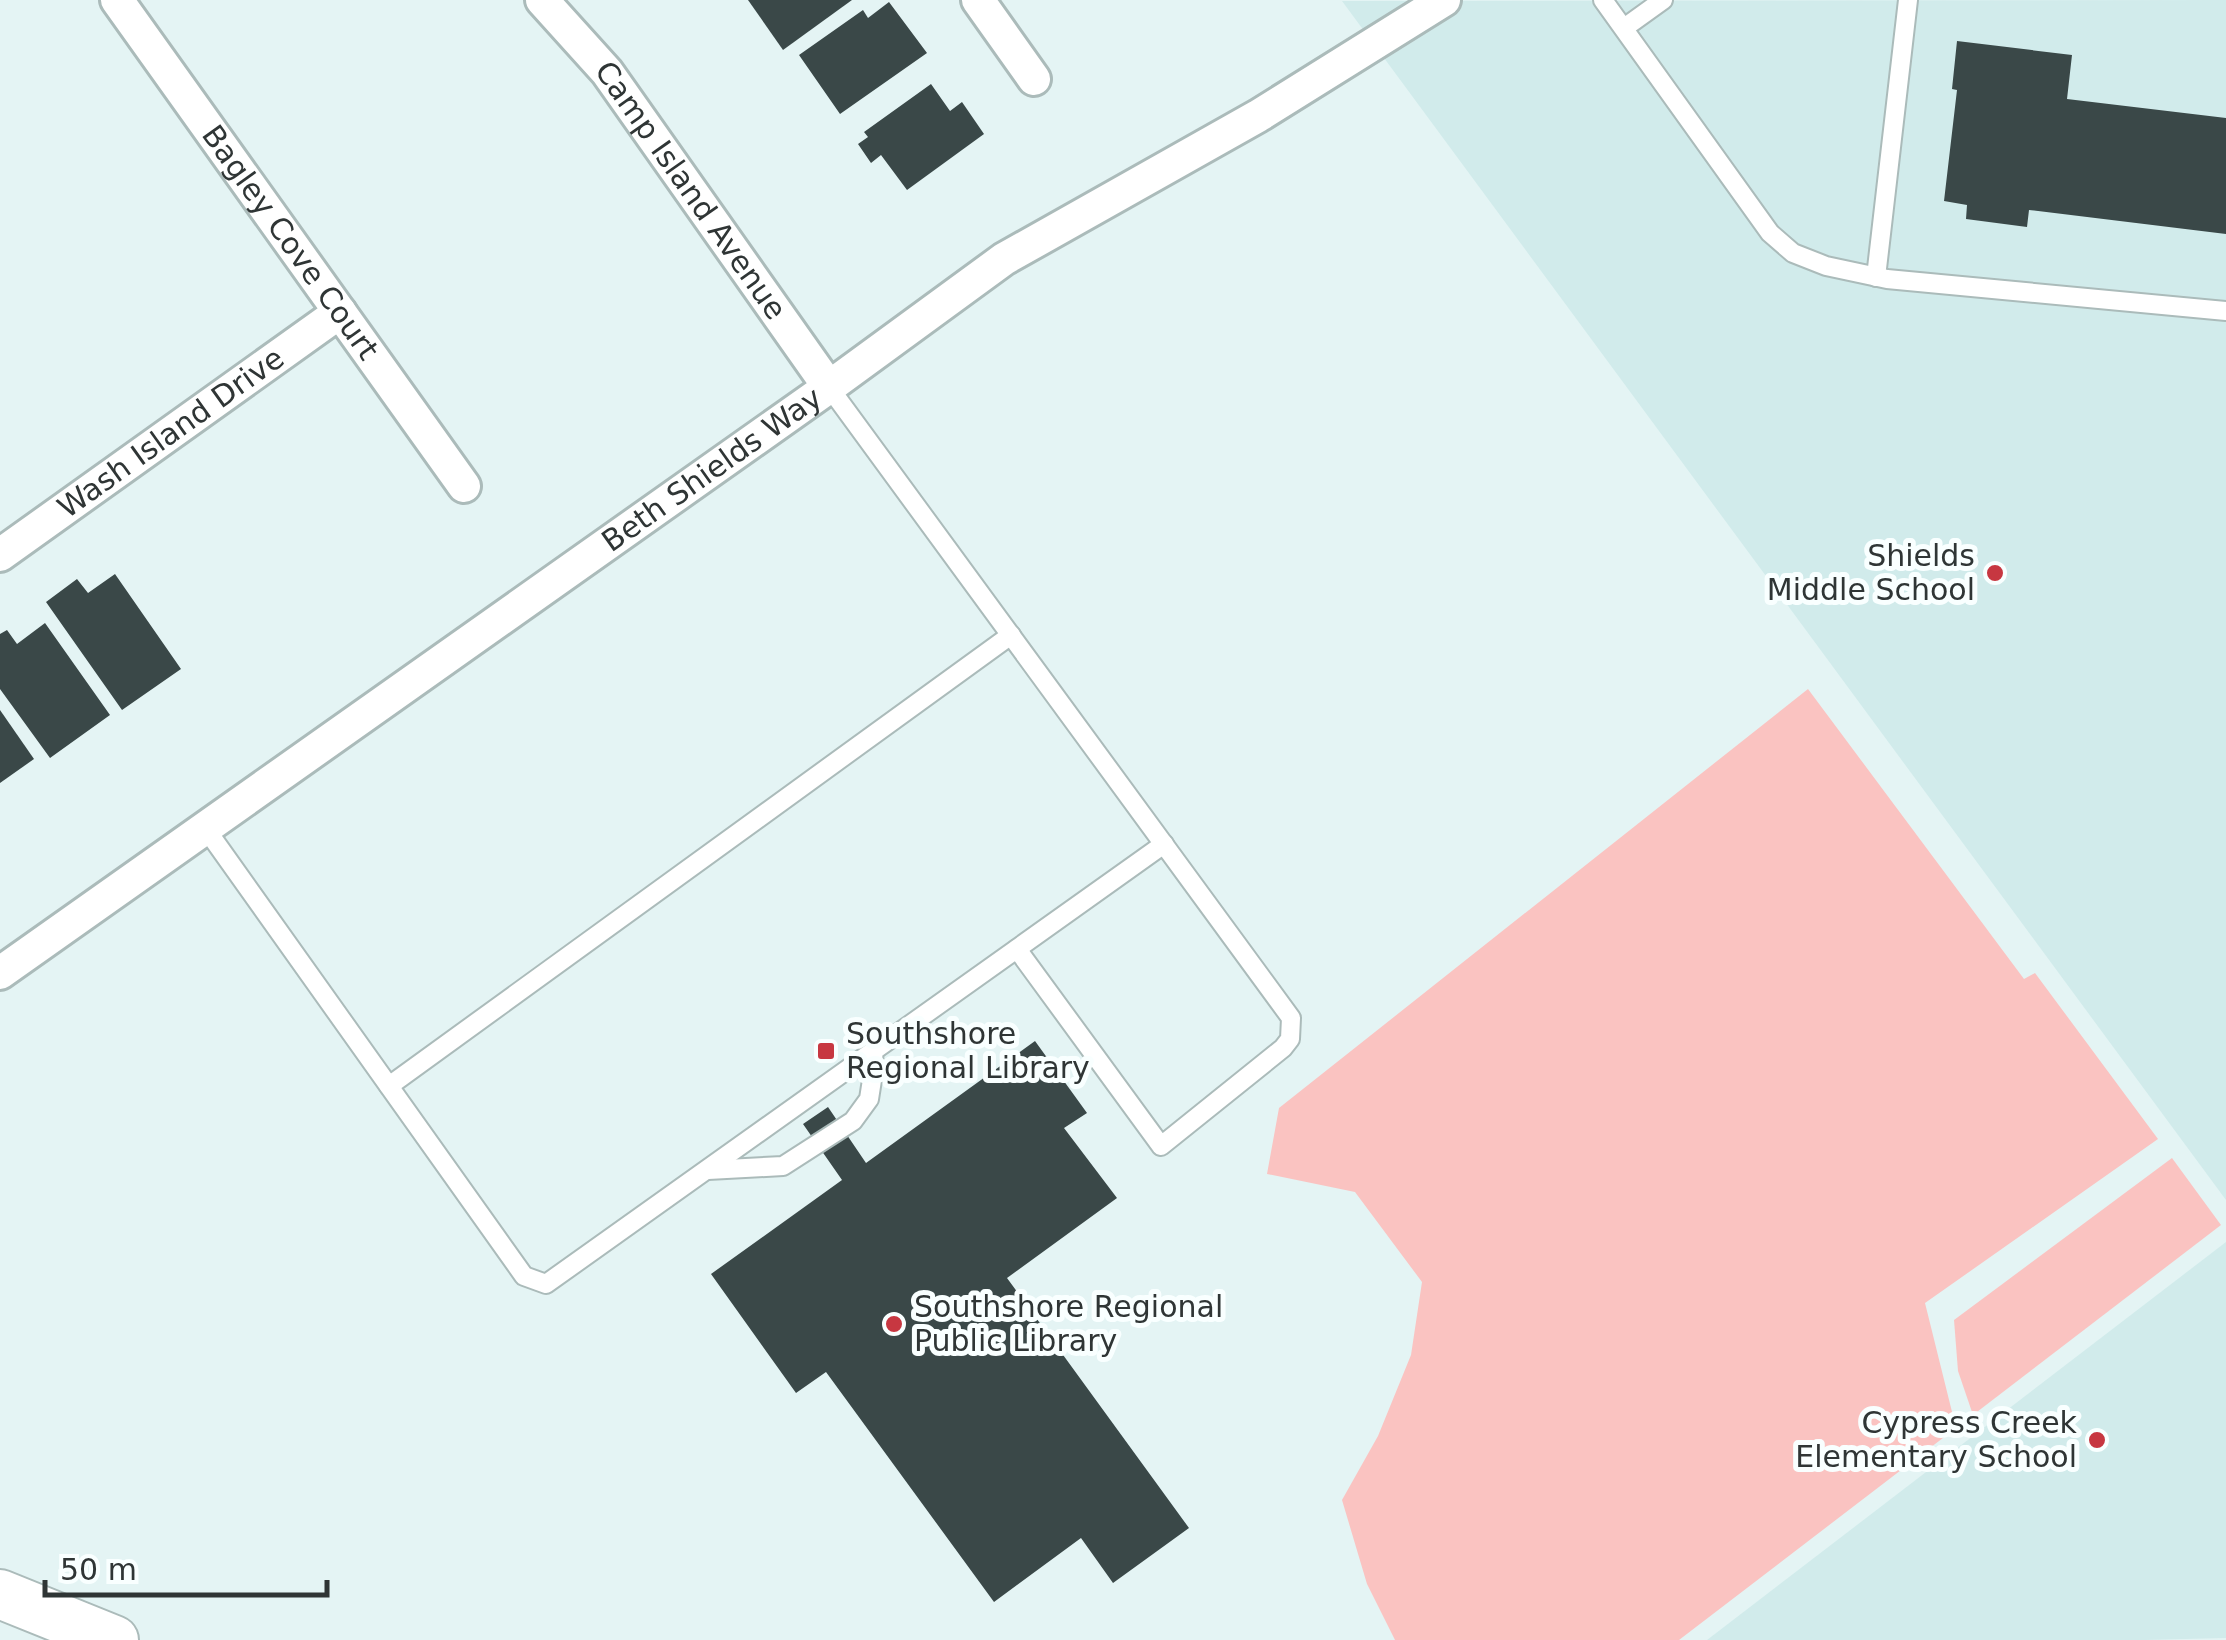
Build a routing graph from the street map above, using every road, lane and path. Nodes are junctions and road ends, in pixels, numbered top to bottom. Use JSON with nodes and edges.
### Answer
{"nodes":[{"id":1,"x":117,"y":0,"type":"edge"},
{"id":2,"x":542,"y":0,"type":"edge"},
{"id":3,"x":978,"y":0,"type":"edge"},
{"id":4,"x":1444,"y":0,"type":"edge"},
{"id":5,"x":1603,"y":0,"type":"edge"},
{"id":6,"x":1663,"y":0,"type":"edge"},
{"id":7,"x":1908,"y":0,"type":"edge"},
{"id":8,"x":1624,"y":28,"type":"junction"},
{"id":9,"x":1034,"y":79,"type":"dead end"},
{"id":10,"x":1876,"y":276,"type":"junction"},
{"id":11,"x":2226,"y":311,"type":"edge"},
{"id":12,"x":340,"y":312,"type":"junction"},
{"id":13,"x":828,"y":388,"type":"junction"},
{"id":14,"x":464,"y":486,"type":"dead end"},
{"id":15,"x":0,"y":555,"type":"edge"},
{"id":16,"x":1012,"y":635,"type":"junction"},
{"id":17,"x":206,"y":828,"type":"junction"},
{"id":18,"x":1164,"y":844,"type":"junction"},
{"id":19,"x":1017,"y":949,"type":"junction"},
{"id":20,"x":0,"y":973,"type":"edge"},
{"id":21,"x":873,"y":1052,"type":"junction"},
{"id":22,"x":389,"y":1086,"type":"junction"},
{"id":23,"x":707,"y":1170,"type":"junction"},
{"id":24,"x":0,"y":1594,"type":"edge"},
{"id":25,"x":114,"y":1640,"type":"edge"}],
"edges":[{"from":1,"to":12,"type":"street","name":"Bagley Cove Court"},
{"from":2,"to":13,"type":"street","name":"Camp Island Avenue"},
{"from":3,"to":9,"type":"street"},
{"from":4,"to":13,"type":"street","name":"Beth Shields Way"},
{"from":5,"to":8,"type":"lane"},
{"from":6,"to":8,"type":"lane"},
{"from":7,"to":10,"type":"lane"},
{"from":8,"to":10,"type":"lane"},
{"from":10,"to":11,"type":"lane"},
{"from":12,"to":14,"type":"street","name":"Bagley Cove Court"},
{"from":12,"to":15,"type":"street","name":"Wash Island Drive"},
{"from":13,"to":16,"type":"lane"},
{"from":13,"to":17,"type":"street","name":"Beth Shields Way"},
{"from":16,"to":18,"type":"lane"},
{"from":16,"to":22,"type":"lane"},
{"from":17,"to":20,"type":"street","name":"Beth Shields Way"},
{"from":17,"to":22,"type":"lane"},
{"from":18,"to":19,"type":"lane"},
{"from":18,"to":19,"type":"lane"},
{"from":19,"to":21,"type":"lane"},
{"from":21,"to":23,"type":"lane"},
{"from":21,"to":23,"type":"lane"},
{"from":22,"to":23,"type":"lane"},
{"from":24,"to":25,"type":"street"}]}
